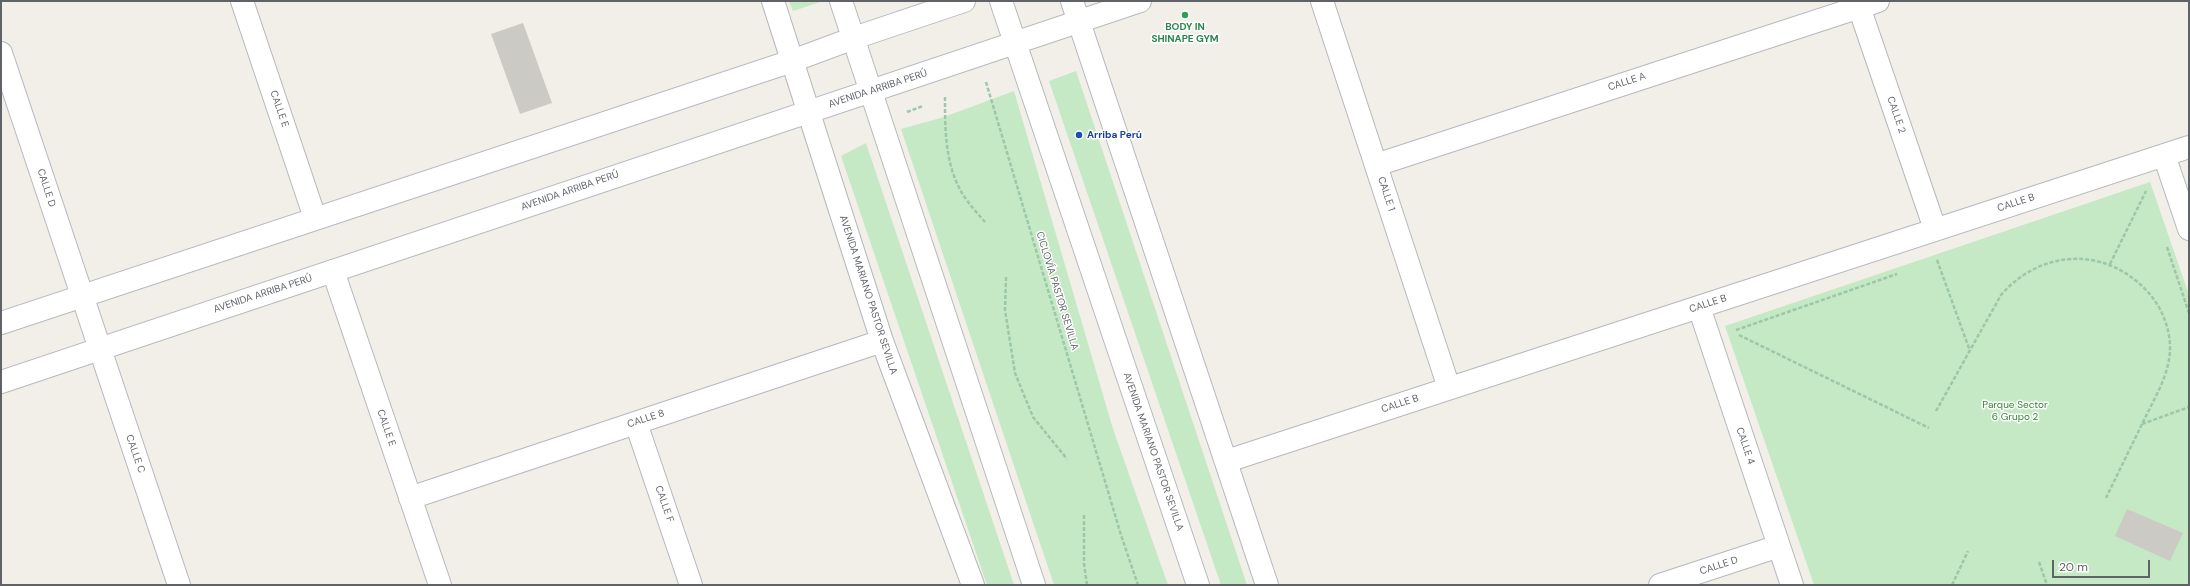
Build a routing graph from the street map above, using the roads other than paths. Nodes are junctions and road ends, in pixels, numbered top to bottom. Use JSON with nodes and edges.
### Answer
{"nodes":[{"id":1,"x":242,"y":1,"type":"edge"},
{"id":2,"x":773,"y":1,"type":"edge"},
{"id":3,"x":841,"y":1,"type":"edge"},
{"id":4,"x":964,"y":1,"type":"edge"},
{"id":5,"x":1001,"y":1,"type":"edge"},
{"id":6,"x":1072,"y":1,"type":"edge"},
{"id":7,"x":1140,"y":1,"type":"edge"},
{"id":8,"x":1322,"y":1,"type":"edge"},
{"id":9,"x":1865,"y":3,"type":"edge"},
{"id":10,"x":1079,"y":22,"type":"junction"},
{"id":11,"x":854,"y":38,"type":"junction"},
{"id":12,"x":1014,"y":42,"type":"junction"},
{"id":13,"x":792,"y":61,"type":"junction"},
{"id":14,"x":3,"y":66,"type":"edge"},
{"id":15,"x":871,"y":91,"type":"junction"},
{"id":16,"x":809,"y":111,"type":"junction"},
{"id":17,"x":2189,"y":146,"type":"edge"},
{"id":18,"x":2164,"y":155,"type":"junction"},
{"id":19,"x":1376,"y":165,"type":"junction"},
{"id":20,"x":315,"y":218,"type":"junction"},
{"id":21,"x":2189,"y":229,"type":"edge"},
{"id":22,"x":1931,"y":231,"type":"junction"},
{"id":23,"x":333,"y":271,"type":"junction"},
{"id":24,"x":82,"y":296,"type":"junction"},
{"id":25,"x":1699,"y":307,"type":"junction"},
{"id":26,"x":91,"y":322,"type":"joint"},
{"id":27,"x":1,"y":323,"type":"edge"},
{"id":28,"x":882,"y":341,"type":"junction"},
{"id":29,"x":100,"y":349,"type":"junction"},
{"id":30,"x":1,"y":382,"type":"edge"},
{"id":31,"x":1449,"y":388,"type":"junction"},
{"id":32,"x":636,"y":423,"type":"junction"},
{"id":33,"x":1226,"y":461,"type":"junction"},
{"id":34,"x":410,"y":498,"type":"junction"},
{"id":35,"x":1779,"y":546,"type":"junction"},
{"id":36,"x":179,"y":585,"type":"edge"},
{"id":37,"x":440,"y":585,"type":"edge"},
{"id":38,"x":691,"y":585,"type":"edge"},
{"id":39,"x":973,"y":585,"type":"edge"},
{"id":40,"x":1034,"y":585,"type":"edge"},
{"id":41,"x":1198,"y":585,"type":"edge"},
{"id":42,"x":1267,"y":585,"type":"edge"},
{"id":43,"x":1660,"y":585,"type":"edge"},
{"id":44,"x":1792,"y":585,"type":"edge"}],
"edges":[{"from":1,"to":20,"type":"street","name":"CALLE E"},
{"from":2,"to":13,"type":"street","name":"AVENIDA MARIANO PASTOR SEVILLA"},
{"from":3,"to":11,"type":"street"},
{"from":4,"to":11,"type":"street"},
{"from":5,"to":12,"type":"street","name":"AVENIDA MARIANO PASTOR SEVILLA"},
{"from":6,"to":10,"type":"street"},
{"from":7,"to":10,"type":"street","name":"AVENIDA ARRIBA PERÚ"},
{"from":8,"to":19,"type":"street","name":"CALLE 1"},
{"from":9,"to":19,"type":"street","name":"CALLE A"},
{"from":9,"to":22,"type":"street","name":"CALLE 2"},
{"from":10,"to":12,"type":"street","name":"AVENIDA ARRIBA PERÚ"},
{"from":10,"to":33,"type":"street"},
{"from":11,"to":13,"type":"street"},
{"from":11,"to":15,"type":"street"},
{"from":12,"to":15,"type":"street","name":"AVENIDA ARRIBA PERÚ"},
{"from":12,"to":41,"type":"street","name":"AVENIDA MARIANO PASTOR SEVILLA"},
{"from":13,"to":16,"type":"street","name":"AVENIDA MARIANO PASTOR SEVILLA"},
{"from":13,"to":20,"type":"street"},
{"from":14,"to":24,"type":"street","name":"CALLE D"},
{"from":15,"to":16,"type":"street","name":"AVENIDA ARRIBA PERÚ"},
{"from":15,"to":40,"type":"street"},
{"from":16,"to":23,"type":"street","name":"AVENIDA ARRIBA PERÚ"},
{"from":16,"to":28,"type":"street","name":"AVENIDA MARIANO PASTOR SEVILLA"},
{"from":17,"to":18,"type":"street","name":"CALLE B"},
{"from":18,"to":21,"type":"street"},
{"from":18,"to":22,"type":"street","name":"CALLE B"},
{"from":19,"to":31,"type":"street","name":"CALLE 1"},
{"from":20,"to":24,"type":"street"},
{"from":22,"to":25,"type":"street","name":"CALLE B"},
{"from":23,"to":29,"type":"street","name":"AVENIDA ARRIBA PERÚ"},
{"from":23,"to":34,"type":"street","name":"CALLE E"},
{"from":24,"to":26,"type":"street","name":"CALLE D"},
{"from":24,"to":27,"type":"street"},
{"from":25,"to":31,"type":"street","name":"CALLE B"},
{"from":25,"to":35,"type":"street","name":"CALLE 4"},
{"from":26,"to":29,"type":"street","name":"CALLE C"},
{"from":28,"to":32,"type":"street","name":"CALLE 8"},
{"from":28,"to":39,"type":"street","name":"AVENIDA MARIANO PASTOR SEVILLA"},
{"from":29,"to":30,"type":"street","name":"AVENIDA ARRIBA PERÚ"},
{"from":29,"to":36,"type":"street","name":"CALLE C"},
{"from":31,"to":33,"type":"street","name":"CALLE B"},
{"from":32,"to":34,"type":"street","name":"CALLE 8"},
{"from":32,"to":38,"type":"street","name":"CALLE F"},
{"from":33,"to":42,"type":"street"},
{"from":34,"to":37,"type":"street","name":"CALLE E"},
{"from":35,"to":43,"type":"street","name":"CALLE D"},
{"from":35,"to":44,"type":"street","name":"CALLE 4"}]}
